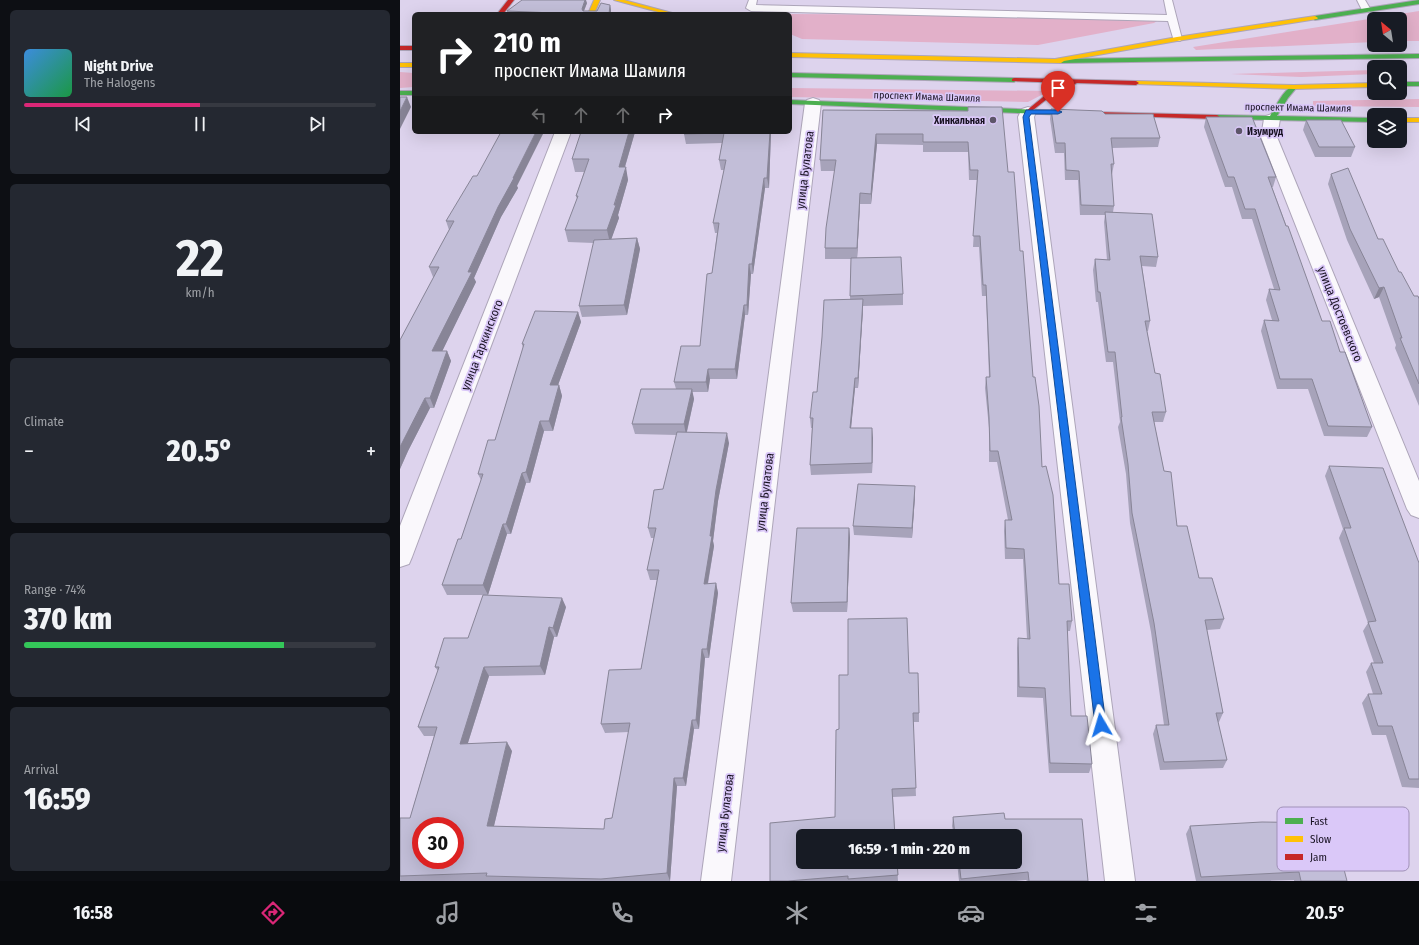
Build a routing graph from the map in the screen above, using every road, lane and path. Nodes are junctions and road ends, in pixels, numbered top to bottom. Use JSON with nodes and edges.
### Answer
{"nodes":[{"id":1,"x":511,"y":0,"type":"edge"},
{"id":2,"x":597,"y":0,"type":"edge"},
{"id":3,"x":617,"y":0,"type":"edge"},
{"id":4,"x":754,"y":0,"type":"edge"},
{"id":5,"x":1168,"y":0,"type":"edge"},
{"id":6,"x":1361,"y":0,"type":"edge"},
{"id":7,"x":1419,"y":2,"type":"edge"},
{"id":8,"x":1366,"y":10,"type":"junction"},
{"id":9,"x":502,"y":12,"type":"edge"},
{"id":10,"x":591,"y":12,"type":"edge"},
{"id":11,"x":665,"y":12,"type":"edge"},
{"id":12,"x":1171,"y":18,"type":"junction"},
{"id":13,"x":1176,"y":39,"type":"junction"},
{"id":14,"x":1154,"y":43,"type":"junction"},
{"id":15,"x":400,"y":48,"type":"edge"},
{"id":16,"x":412,"y":48,"type":"edge"},
{"id":17,"x":792,"y":54,"type":"edge"},
{"id":18,"x":1419,"y":56,"type":"edge"},
{"id":19,"x":1156,"y":60,"type":"junction"},
{"id":20,"x":1054,"y":61,"type":"junction"},
{"id":21,"x":400,"y":65,"type":"edge"},
{"id":22,"x":412,"y":66,"type":"edge"},
{"id":23,"x":792,"y":75,"type":"edge"},
{"id":24,"x":1075,"y":82,"type":"junction"},
{"id":25,"x":1407,"y":84,"type":"edge"},
{"id":26,"x":1419,"y":84,"type":"edge"},
{"id":27,"x":1367,"y":85,"type":"edge"},
{"id":28,"x":1294,"y":87,"type":"junction"},
{"id":29,"x":400,"y":93,"type":"edge"},
{"id":30,"x":412,"y":93,"type":"edge"},
{"id":31,"x":792,"y":102,"type":"edge"},
{"id":32,"x":813,"y":103,"type":"junction"},
{"id":33,"x":1028,"y":112,"type":"junction"},
{"id":34,"x":1272,"y":118,"type":"junction"},
{"id":35,"x":1367,"y":120,"type":"edge"},
{"id":36,"x":1407,"y":120,"type":"edge"},
{"id":37,"x":1419,"y":120,"type":"edge"},
{"id":38,"x":562,"y":134,"type":"edge"},
{"id":39,"x":1419,"y":509,"type":"edge"},
{"id":40,"x":400,"y":557,"type":"edge"},
{"id":41,"x":716,"y":881,"type":"edge"},
{"id":42,"x":1120,"y":881,"type":"edge"}],
"edges":[{"from":1,"to":9,"type":"main road"},
{"from":2,"to":10,"type":"main road"},
{"from":3,"to":11,"type":"main road"},
{"from":4,"to":12,"type":"lane"},
{"from":5,"to":12,"type":"lane"},
{"from":6,"to":8,"type":"lane"},
{"from":7,"to":8,"type":"main road"},
{"from":8,"to":13,"type":"main road"},
{"from":12,"to":13,"type":"lane"},
{"from":13,"to":14,"type":"main road"},
{"from":14,"to":19,"type":"main road"},
{"from":14,"to":20,"type":"main road"},
{"from":15,"to":16,"type":"main road"},
{"from":17,"to":20,"type":"main road"},
{"from":18,"to":19,"type":"main road"},
{"from":19,"to":20,"type":"main road"},
{"from":21,"to":22,"type":"main road"},
{"from":23,"to":24,"type":"main road","name":"проспект Имама Шамиля"},
{"from":24,"to":28,"type":"main road","name":"проспект Имама Шамиля"},
{"from":24,"to":33,"type":"main road"},
{"from":25,"to":26,"type":"main road"},
{"from":27,"to":28,"type":"main road","name":"проспект Имама Шамиля"},
{"from":28,"to":34,"type":"main road"},
{"from":29,"to":30,"type":"main road"},
{"from":31,"to":32,"type":"main road","name":"проспект Имама Шамиля"},
{"from":32,"to":33,"type":"main road","name":"проспект Имама Шамиля"},
{"from":32,"to":41,"type":"street","name":"улица Булатова"},
{"from":33,"to":34,"type":"main road","name":"проспект Имама Шамиля"},
{"from":33,"to":42,"type":"street"},
{"from":34,"to":35,"type":"main road","name":"проспект Имама Шамиля"},
{"from":34,"to":39,"type":"street","name":"улица Достоевского"},
{"from":36,"to":37,"type":"main road"},
{"from":38,"to":40,"type":"street","name":"улица Таркинского"}]}
